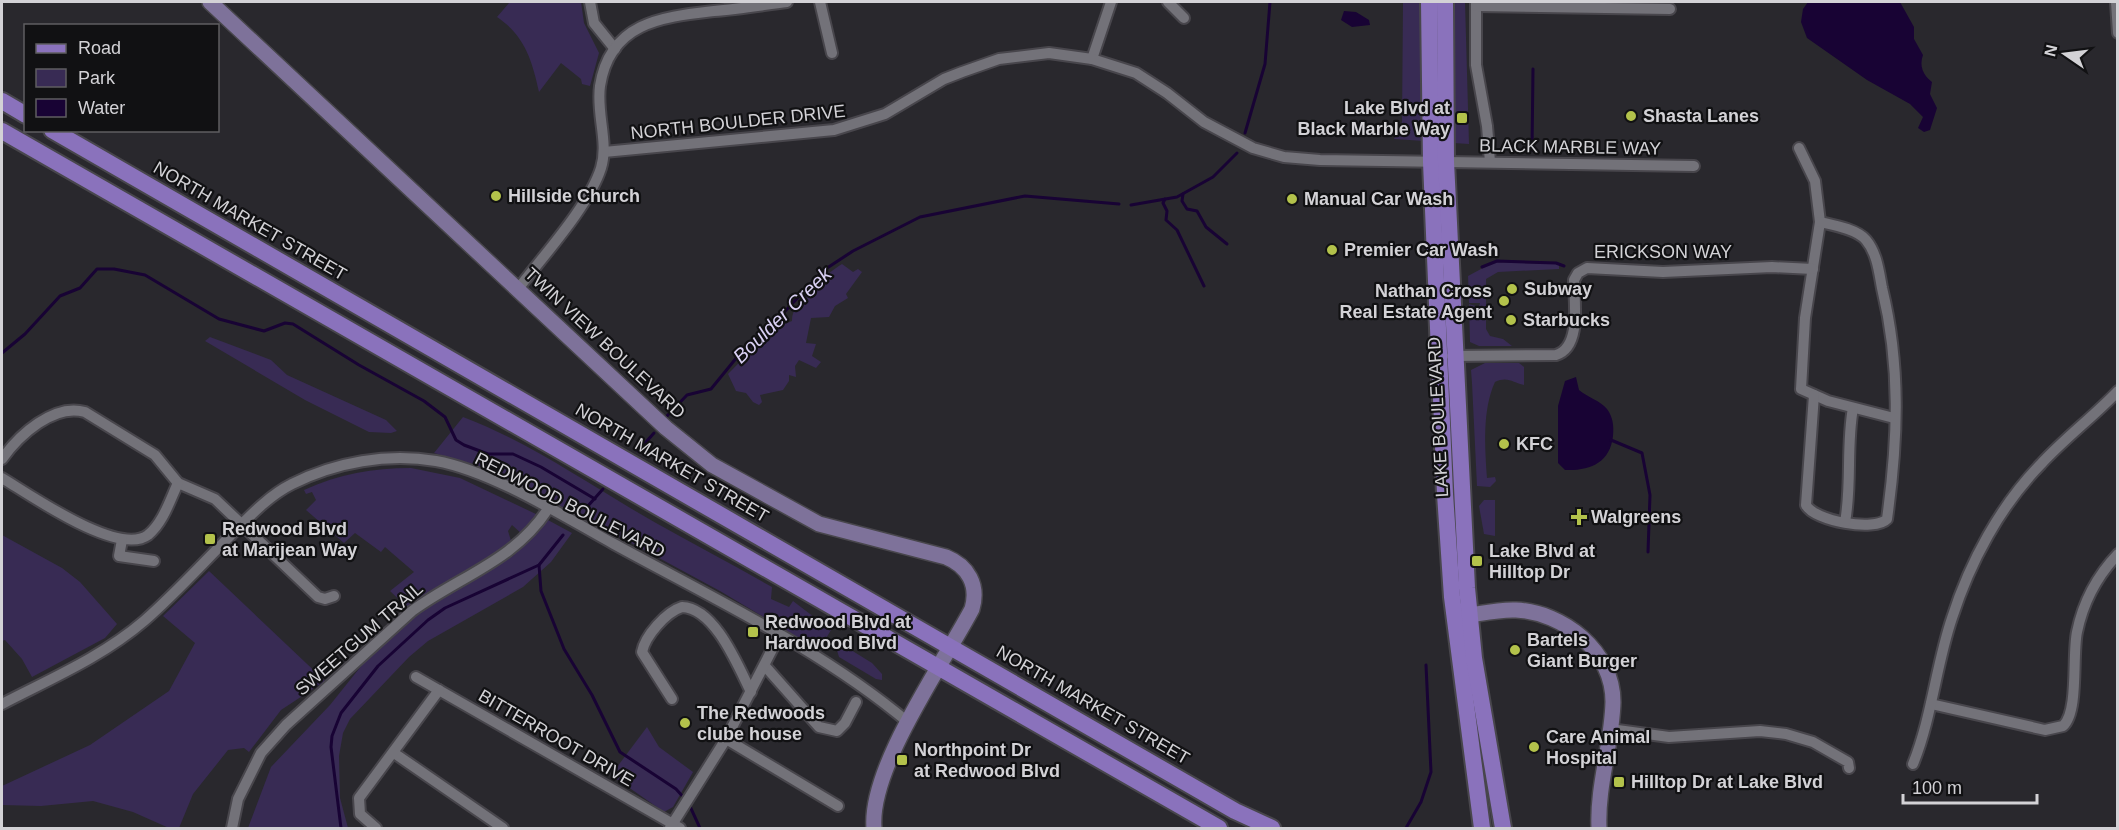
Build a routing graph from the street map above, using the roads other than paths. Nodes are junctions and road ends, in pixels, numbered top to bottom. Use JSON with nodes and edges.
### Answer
{"nodes":[{"id":1,"x":210,"y":2,"type":"edge"},
{"id":2,"x":590,"y":2,"type":"edge"},
{"id":3,"x":787,"y":2,"type":"edge"},
{"id":4,"x":820,"y":2,"type":"edge"},
{"id":5,"x":1111,"y":2,"type":"edge"},
{"id":6,"x":1168,"y":2,"type":"edge"},
{"id":7,"x":1429,"y":2,"type":"edge"},
{"id":8,"x":1445,"y":2,"type":"edge"},
{"id":9,"x":2116,"y":2,"type":"edge"},
{"id":10,"x":1476,"y":4,"type":"edge"},
{"id":11,"x":1670,"y":9,"type":"dead end"},
{"id":12,"x":1184,"y":18,"type":"dead end"},
{"id":13,"x":2118,"y":33,"type":"edge"},
{"id":14,"x":615,"y":49,"type":"junction"},
{"id":15,"x":832,"y":53,"type":"dead end"},
{"id":16,"x":1092,"y":59,"type":"junction"},
{"id":17,"x":2,"y":101,"type":"edge"},
{"id":18,"x":24,"y":114,"type":"edge"},
{"id":19,"x":2,"y":131,"type":"edge"},
{"id":20,"x":55,"y":132,"type":"edge"},
{"id":21,"x":1799,"y":148,"type":"dead end"},
{"id":22,"x":604,"y":152,"type":"junction"},
{"id":23,"x":1438,"y":162,"type":"junction"},
{"id":24,"x":1490,"y":162,"type":"junction"},
{"id":25,"x":1694,"y":166,"type":"dead end"},
{"id":26,"x":1820,"y":222,"type":"junction"},
{"id":27,"x":1813,"y":269,"type":"junction"},
{"id":28,"x":518,"y":289,"type":"junction"},
{"id":29,"x":1447,"y":356,"type":"junction"},
{"id":30,"x":2118,"y":392,"type":"edge"},
{"id":31,"x":1814,"y":395,"type":"junction"},
{"id":32,"x":1853,"y":408,"type":"junction"},
{"id":33,"x":1894,"y":418,"type":"junction"},
{"id":34,"x":2,"y":459,"type":"edge"},
{"id":35,"x":2,"y":478,"type":"edge"},
{"id":36,"x":178,"y":483,"type":"junction"},
{"id":37,"x":548,"y":509,"type":"junction"},
{"id":38,"x":1845,"y":522,"type":"junction"},
{"id":39,"x":242,"y":525,"type":"junction"},
{"id":40,"x":122,"y":540,"type":"junction"},
{"id":41,"x":2118,"y":554,"type":"edge"},
{"id":42,"x":154,"y":561,"type":"dead end"},
{"id":43,"x":334,"y":596,"type":"dead end"},
{"id":44,"x":1462,"y":616,"type":"junction"},
{"id":45,"x":779,"y":636,"type":"junction"},
{"id":46,"x":952,"y":646,"type":"junction"},
{"id":47,"x":765,"y":666,"type":"junction"},
{"id":48,"x":939,"y":669,"type":"junction"},
{"id":49,"x":416,"y":678,"type":"dead end"},
{"id":50,"x":439,"y":690,"type":"junction"},
{"id":51,"x":751,"y":692,"type":"junction"},
{"id":52,"x":672,"y":699,"type":"dead end"},
{"id":53,"x":856,"y":702,"type":"dead end"},
{"id":54,"x":2,"y":704,"type":"edge"},
{"id":55,"x":1931,"y":704,"type":"junction"},
{"id":56,"x":909,"y":723,"type":"junction"},
{"id":57,"x":1610,"y":729,"type":"junction"},
{"id":58,"x":726,"y":739,"type":"junction"},
{"id":59,"x":394,"y":753,"type":"junction"},
{"id":60,"x":1913,"y":764,"type":"dead end"},
{"id":61,"x":1849,"y":768,"type":"dead end"},
{"id":62,"x":838,"y":806,"type":"dead end"},
{"id":63,"x":674,"y":827,"type":"edge"},
{"id":64,"x":232,"y":828,"type":"edge"},
{"id":65,"x":376,"y":828,"type":"edge"},
{"id":66,"x":503,"y":828,"type":"edge"},
{"id":67,"x":874,"y":828,"type":"edge"},
{"id":68,"x":1219,"y":828,"type":"edge"},
{"id":69,"x":1272,"y":828,"type":"edge"},
{"id":70,"x":1482,"y":828,"type":"edge"},
{"id":71,"x":1503,"y":828,"type":"edge"},
{"id":72,"x":1599,"y":828,"type":"edge"}],
"edges":[{"from":1,"to":28,"type":"street","name":"TWIN VIEW BOULEVARD"},
{"from":2,"to":14,"type":"street"},
{"from":3,"to":14,"type":"street"},
{"from":4,"to":15,"type":"street"},
{"from":5,"to":16,"type":"street"},
{"from":6,"to":12,"type":"street"},
{"from":7,"to":23,"type":"main road","name":"LAKE BOULEVARD"},
{"from":8,"to":23,"type":"main road","name":"LAKE BOULEVARD"},
{"from":9,"to":13,"type":"street"},
{"from":10,"to":11,"type":"street"},
{"from":10,"to":24,"type":"street"},
{"from":14,"to":22,"type":"street"},
{"from":16,"to":22,"type":"street","name":"NORTH BOULDER DRIVE"},
{"from":16,"to":23,"type":"street","name":"NORTH BOULDER DRIVE"},
{"from":17,"to":18,"type":"main road"},
{"from":19,"to":48,"type":"main road"},
{"from":20,"to":46,"type":"main road","name":"NORTH MARKET STREET"},
{"from":21,"to":26,"type":"street"},
{"from":22,"to":28,"type":"street"},
{"from":23,"to":24,"type":"street","name":"BLACK MARBLE WAY"},
{"from":23,"to":29,"type":"main road","name":"LAKE BOULEVARD"},
{"from":24,"to":25,"type":"street","name":"BLACK MARBLE WAY"},
{"from":26,"to":27,"type":"street"},
{"from":26,"to":33,"type":"street"},
{"from":27,"to":29,"type":"street","name":"ERICKSON WAY"},
{"from":27,"to":31,"type":"street"},
{"from":28,"to":46,"type":"street","name":"TWIN VIEW BOULEVARD"},
{"from":29,"to":44,"type":"main road","name":"LAKE BOULEVARD"},
{"from":30,"to":55,"type":"street"},
{"from":31,"to":32,"type":"street"},
{"from":31,"to":38,"type":"street"},
{"from":32,"to":33,"type":"street"},
{"from":32,"to":38,"type":"street"},
{"from":33,"to":38,"type":"street"},
{"from":34,"to":36,"type":"street"},
{"from":35,"to":40,"type":"street"},
{"from":36,"to":39,"type":"street"},
{"from":36,"to":40,"type":"street"},
{"from":37,"to":39,"type":"street","name":"REDWOOD BOULEVARD"},
{"from":37,"to":45,"type":"street","name":"REDWOOD BOULEVARD"},
{"from":37,"to":64,"type":"street","name":"SWEETGUM TRAIL"},
{"from":39,"to":43,"type":"street"},
{"from":39,"to":54,"type":"street","name":"REDWOOD BOULEVARD"},
{"from":40,"to":42,"type":"street"},
{"from":41,"to":55,"type":"street"},
{"from":44,"to":57,"type":"street"},
{"from":44,"to":70,"type":"main road","name":"LAKE BOULEVARD"},
{"from":44,"to":71,"type":"main road","name":"LAKE BOULEVARD"},
{"from":45,"to":47,"type":"street"},
{"from":45,"to":56,"type":"street","name":"REDWOOD BOULEVARD"},
{"from":46,"to":48,"type":"street","name":"TWIN VIEW BOULEVARD"},
{"from":46,"to":69,"type":"main road","name":"NORTH MARKET STREET"},
{"from":47,"to":51,"type":"street"},
{"from":47,"to":53,"type":"street"},
{"from":48,"to":56,"type":"street","name":"TWIN VIEW BOULEVARD"},
{"from":48,"to":68,"type":"main road"},
{"from":49,"to":50,"type":"street","name":"BITTERROOT DRIVE"},
{"from":50,"to":59,"type":"street"},
{"from":50,"to":63,"type":"street","name":"BITTERROOT DRIVE"},
{"from":51,"to":52,"type":"street"},
{"from":51,"to":58,"type":"street"},
{"from":55,"to":60,"type":"street"},
{"from":56,"to":67,"type":"street","name":"TWIN VIEW BOULEVARD"},
{"from":57,"to":61,"type":"street"},
{"from":57,"to":72,"type":"street"},
{"from":58,"to":62,"type":"street"},
{"from":58,"to":63,"type":"street"},
{"from":59,"to":65,"type":"street"},
{"from":59,"to":66,"type":"street"}]}
